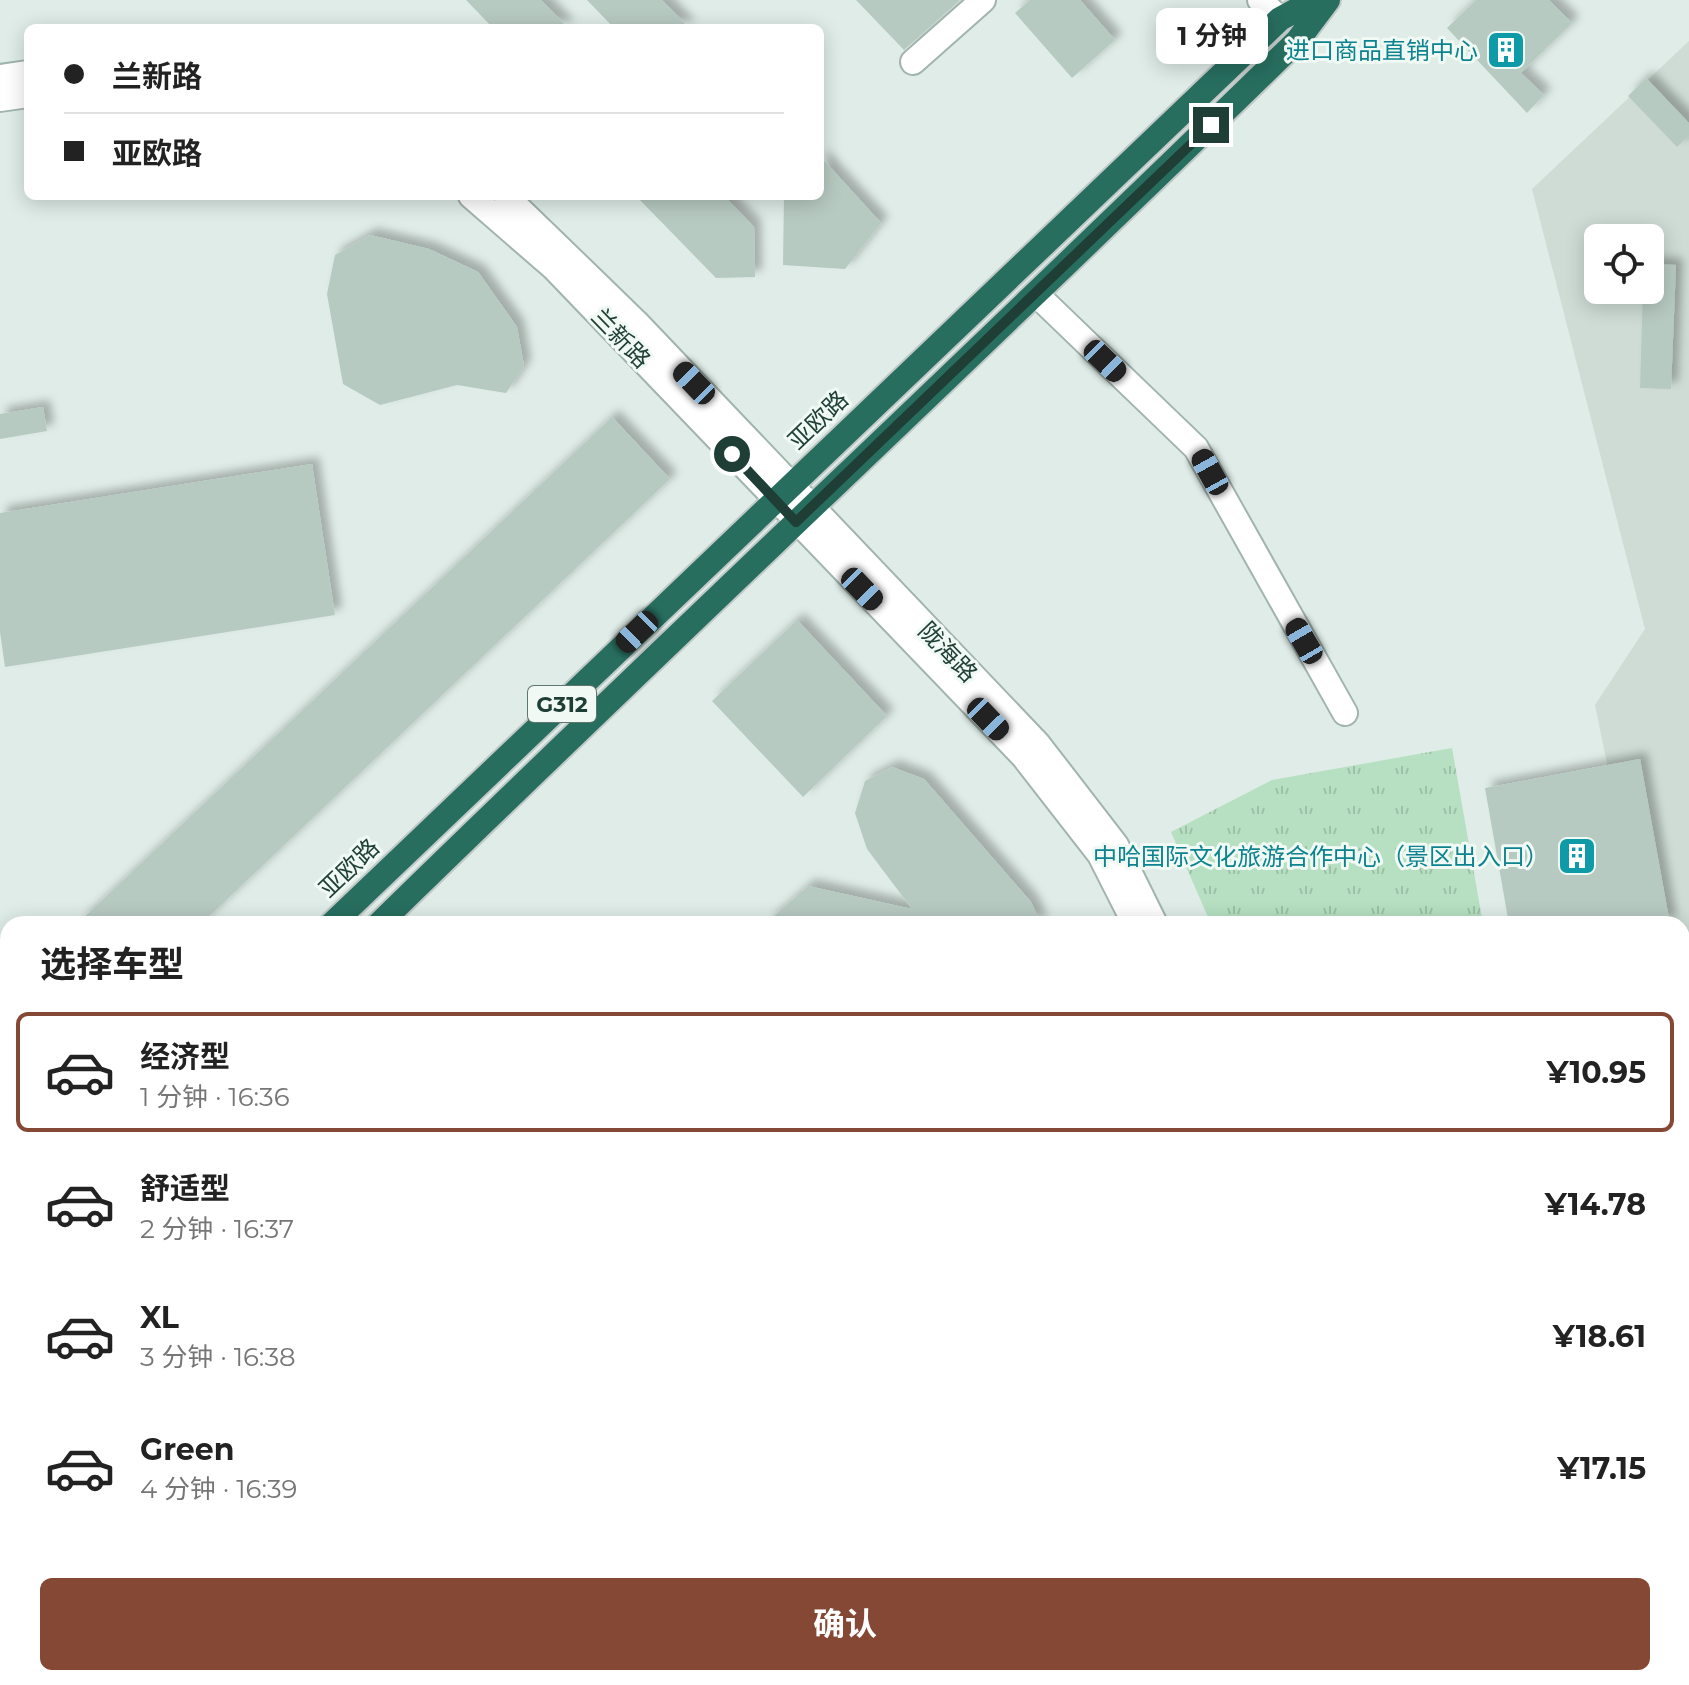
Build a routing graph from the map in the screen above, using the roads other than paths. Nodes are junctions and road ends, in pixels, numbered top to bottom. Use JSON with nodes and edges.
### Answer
{"nodes":[{"id":1,"x":983,"y":0,"type":"edge"},
{"id":2,"x":1260,"y":0,"type":"edge"},
{"id":3,"x":1315,"y":0,"type":"edge"},
{"id":4,"x":1328,"y":0,"type":"edge"},
{"id":5,"x":1280,"y":19,"type":"junction"},
{"id":6,"x":913,"y":62,"type":"dead end"},
{"id":7,"x":24,"y":74,"type":"edge"},
{"id":8,"x":0,"y":77,"type":"edge"},
{"id":9,"x":24,"y":96,"type":"edge"},
{"id":10,"x":0,"y":99,"type":"edge"},
{"id":11,"x":476,"y":200,"type":"edge"},
{"id":12,"x":510,"y":200,"type":"edge"},
{"id":13,"x":1037,"y":295,"type":"junction"},
{"id":14,"x":784,"y":492,"type":"junction"},
{"id":15,"x":803,"y":514,"type":"junction"},
{"id":16,"x":1345,"y":713,"type":"dead end"},
{"id":17,"x":340,"y":916,"type":"edge"},
{"id":18,"x":387,"y":916,"type":"edge"},
{"id":19,"x":1131,"y":916,"type":"edge"},
{"id":20,"x":1151,"y":916,"type":"edge"}],
"edges":[{"from":1,"to":6,"type":"street"},
{"from":2,"to":5,"type":"street"},
{"from":3,"to":5,"type":"highway","name":"亚欧路","number":"G312"},
{"from":4,"to":13,"type":"highway","number":"G312"},
{"from":5,"to":14,"type":"highway","name":"亚欧路","number":"G312"},
{"from":7,"to":8,"type":"street"},
{"from":9,"to":10,"type":"street"},
{"from":11,"to":14,"type":"street","name":"兰新路"},
{"from":12,"to":14,"type":"street","name":"兰新路"},
{"from":13,"to":15,"type":"highway","number":"G312"},
{"from":13,"to":16,"type":"street"},
{"from":14,"to":15,"type":"street","name":"兰新路"},
{"from":14,"to":17,"type":"highway","name":"亚欧路","number":"G312"},
{"from":15,"to":18,"type":"highway","number":"G312"},
{"from":15,"to":19,"type":"street","name":"陇海路"},
{"from":15,"to":20,"type":"street","name":"陇海路"}]}
